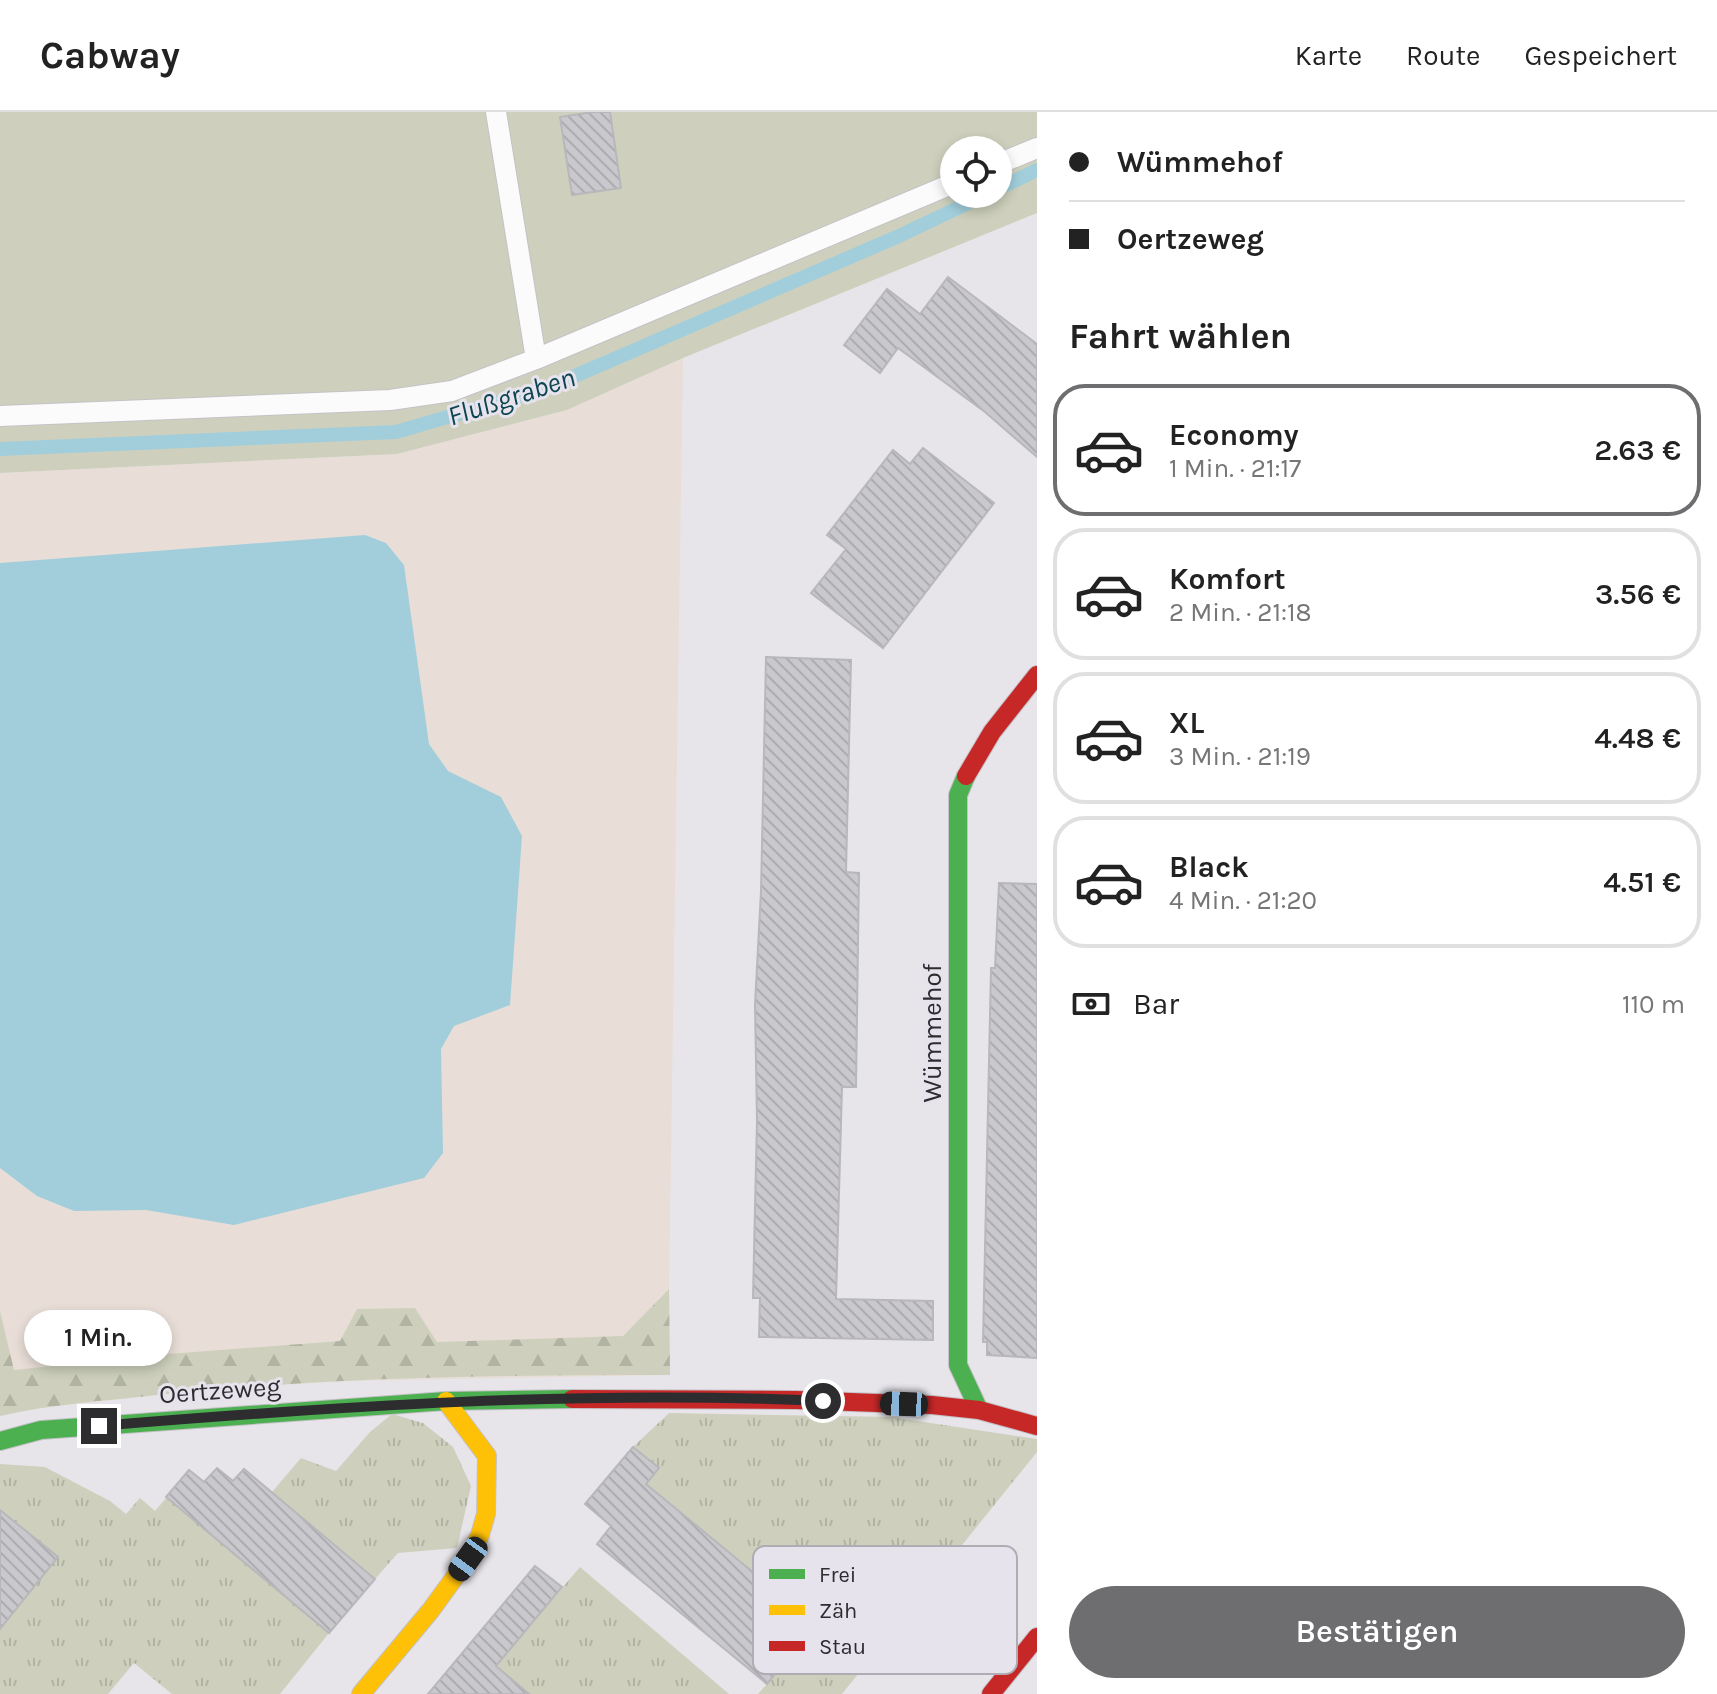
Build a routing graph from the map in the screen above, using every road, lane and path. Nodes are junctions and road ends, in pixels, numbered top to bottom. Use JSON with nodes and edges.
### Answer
{"nodes":[{"id":1,"x":496,"y":112,"type":"edge"},
{"id":2,"x":1037,"y":148,"type":"edge"},
{"id":3,"x":1012,"y":158,"type":"edge"},
{"id":4,"x":940,"y":189,"type":"edge"},
{"id":5,"x":536,"y":359,"type":"junction"},
{"id":6,"x":0,"y":416,"type":"edge"},
{"id":7,"x":1037,"y":675,"type":"edge"},
{"id":8,"x":446,"y":1401,"type":"junction"},
{"id":9,"x":979,"y":1410,"type":"junction"},
{"id":10,"x":1037,"y":1426,"type":"edge"},
{"id":11,"x":0,"y":1441,"type":"edge"},
{"id":12,"x":1037,"y":1637,"type":"edge"},
{"id":13,"x":1017,"y":1662,"type":"edge"},
{"id":14,"x":1007,"y":1674,"type":"edge"},
{"id":15,"x":361,"y":1694,"type":"edge"},
{"id":16,"x":991,"y":1694,"type":"edge"}],
"edges":[{"from":1,"to":5,"type":"lane"},
{"from":2,"to":3,"type":"lane"},
{"from":4,"to":5,"type":"lane"},
{"from":5,"to":6,"type":"lane"},
{"from":7,"to":9,"type":"street","name":"Wümmehof"},
{"from":8,"to":9,"type":"street","name":"Oertzeweg"},
{"from":8,"to":11,"type":"street","name":"Oertzeweg"},
{"from":8,"to":15,"type":"street"},
{"from":9,"to":10,"type":"street"},
{"from":12,"to":13,"type":"street"},
{"from":14,"to":16,"type":"street"}]}
